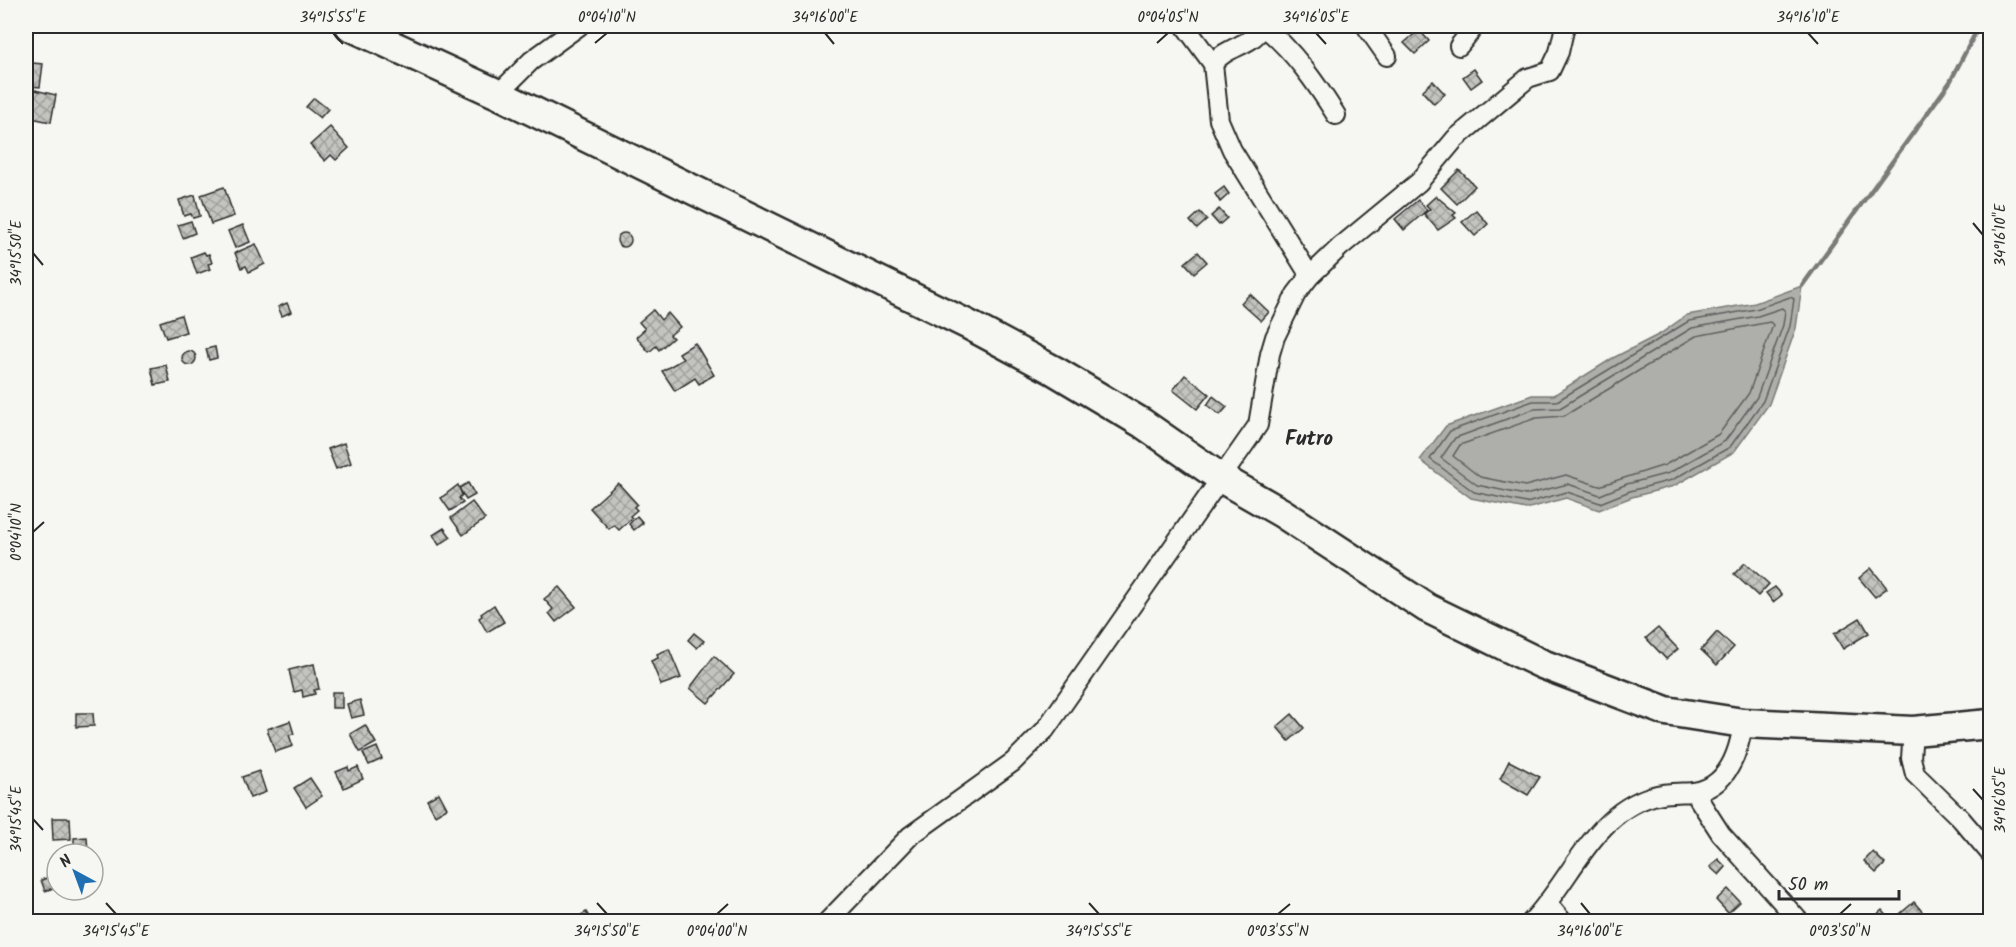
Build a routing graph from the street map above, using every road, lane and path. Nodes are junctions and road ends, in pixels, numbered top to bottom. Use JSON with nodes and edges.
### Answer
{"nodes":[{"id":1,"x":350,"y":26,"type":"edge"},
{"id":2,"x":579,"y":26,"type":"edge"},
{"id":3,"x":1185,"y":26,"type":"edge"},
{"id":4,"x":1366,"y":26,"type":"edge"},
{"id":5,"x":1475,"y":26,"type":"edge"},
{"id":6,"x":1565,"y":26,"type":"edge"},
{"id":7,"x":1459,"y":46,"type":"dead end"},
{"id":8,"x":1387,"y":56,"type":"dead end"},
{"id":9,"x":1213,"y":64,"type":"junction"},
{"id":10,"x":498,"y":94,"type":"junction"},
{"id":11,"x":1336,"y":115,"type":"dead end"},
{"id":12,"x":1310,"y":276,"type":"junction"},
{"id":13,"x":1221,"y":478,"type":"junction"},
{"id":14,"x":1743,"y":723,"type":"junction"},
{"id":15,"x":1990,"y":724,"type":"edge"},
{"id":16,"x":1913,"y":731,"type":"junction"},
{"id":17,"x":1694,"y":792,"type":"junction"},
{"id":18,"x":1990,"y":853,"type":"edge"},
{"id":19,"x":1548,"y":904,"type":"junction"},
{"id":20,"x":827,"y":921,"type":"edge"},
{"id":21,"x":1531,"y":921,"type":"edge"},
{"id":22,"x":1563,"y":921,"type":"edge"},
{"id":23,"x":1800,"y":921,"type":"edge"}],
"edges":[{"from":1,"to":10,"type":"main road"},
{"from":2,"to":10,"type":"street"},
{"from":3,"to":9,"type":"street"},
{"from":4,"to":8,"type":"street"},
{"from":5,"to":7,"type":"street"},
{"from":6,"to":12,"type":"street"},
{"from":9,"to":11,"type":"street"},
{"from":9,"to":12,"type":"street"},
{"from":10,"to":13,"type":"main road"},
{"from":12,"to":13,"type":"street"},
{"from":13,"to":14,"type":"main road"},
{"from":13,"to":20,"type":"street"},
{"from":14,"to":16,"type":"main road"},
{"from":14,"to":17,"type":"street"},
{"from":15,"to":16,"type":"main road"},
{"from":16,"to":18,"type":"street"},
{"from":17,"to":19,"type":"street"},
{"from":17,"to":23,"type":"street"},
{"from":19,"to":21,"type":"street"},
{"from":19,"to":22,"type":"street"}]}
